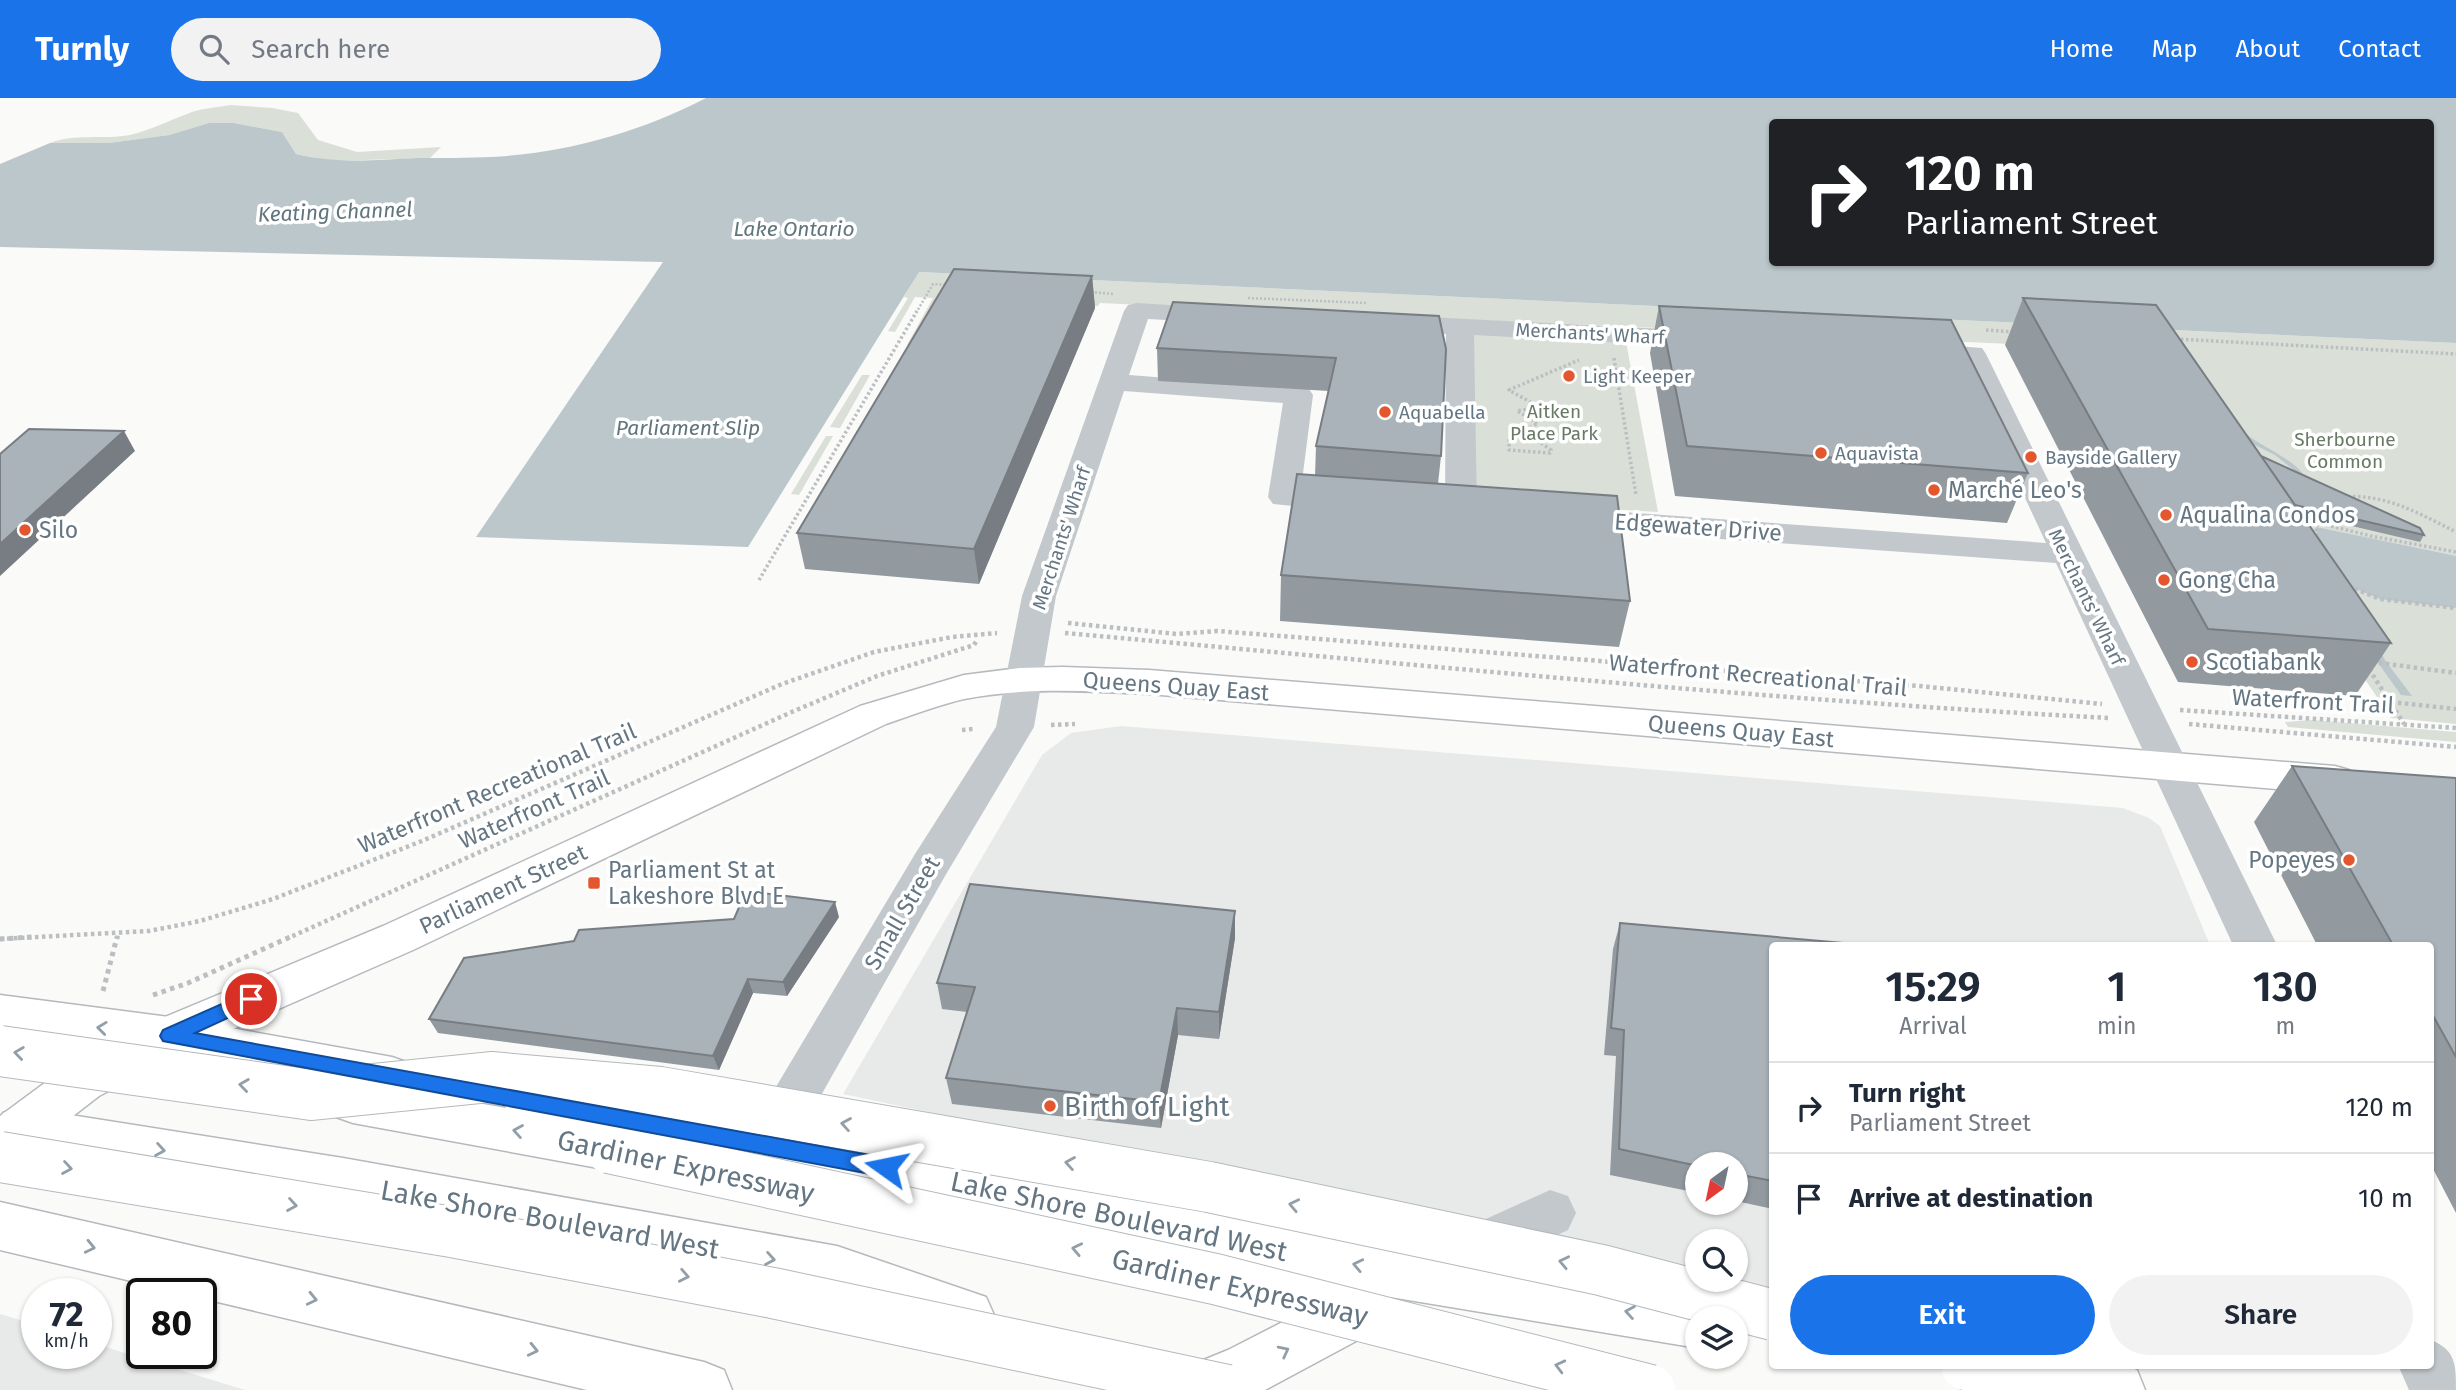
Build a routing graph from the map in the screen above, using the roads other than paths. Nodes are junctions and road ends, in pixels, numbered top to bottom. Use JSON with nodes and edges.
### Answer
{"nodes":[{"id":1,"x":1254,"y":316,"type":"edge"},
{"id":2,"x":1364,"y":322,"type":"edge"},
{"id":3,"x":1461,"y":327,"type":"junction"},
{"id":4,"x":1732,"y":341,"type":"edge"},
{"id":5,"x":1894,"y":350,"type":"edge"},
{"id":6,"x":1112,"y":382,"type":"junction"},
{"id":7,"x":1366,"y":503,"type":"edge"},
{"id":8,"x":1461,"y":510,"type":"edge"},
{"id":9,"x":1544,"y":516,"type":"edge"},
{"id":10,"x":2066,"y":554,"type":"junction"},
{"id":11,"x":1025,"y":679,"type":"junction"},
{"id":12,"x":2170,"y":766,"type":"junction"},
{"id":13,"x":2374,"y":784,"type":"edge"},
{"id":14,"x":2254,"y":942,"type":"edge"},
{"id":15,"x":0,"y":1014,"type":"edge"},
{"id":16,"x":155,"y":1017,"type":"junction"},
{"id":17,"x":0,"y":1051,"type":"edge"},
{"id":18,"x":312,"y":1095,"type":"junction"},
{"id":19,"x":5,"y":1139,"type":"edge"},
{"id":20,"x":767,"y":1144,"type":"junction"},
{"id":21,"x":1550,"y":1213,"type":"dead end"},
{"id":22,"x":0,"y":1226,"type":"edge"},
{"id":23,"x":1419,"y":1278,"type":"junction"},
{"id":24,"x":1769,"y":1314,"type":"edge"},
{"id":25,"x":1685,"y":1320,"type":"edge"},
{"id":26,"x":1748,"y":1331,"type":"edge"},
{"id":27,"x":1769,"y":1334,"type":"edge"},
{"id":28,"x":1980,"y":1369,"type":"edge"},
{"id":29,"x":1988,"y":1369,"type":"edge"},
{"id":30,"x":2428,"y":1369,"type":"edge"},
{"id":31,"x":704,"y":1390,"type":"edge"},
{"id":32,"x":1189,"y":1390,"type":"edge"},
{"id":33,"x":1199,"y":1390,"type":"edge"},
{"id":34,"x":1227,"y":1390,"type":"edge"},
{"id":35,"x":1650,"y":1390,"type":"edge"},
{"id":36,"x":2062,"y":1390,"type":"edge"},
{"id":37,"x":2117,"y":1390,"type":"edge"},
{"id":38,"x":2438,"y":1390,"type":"edge"}],
"edges":[{"from":1,"to":6,"type":"street","name":"Merchants' Wharf"},
{"from":2,"to":3,"type":"street","name":"Merchants' Wharf"},
{"from":3,"to":4,"type":"street","name":"Merchants' Wharf"},
{"from":3,"to":8,"type":"street"},
{"from":5,"to":10,"type":"street","name":"Merchants' Wharf"},
{"from":6,"to":7,"type":"street"},
{"from":6,"to":11,"type":"street","name":"Merchants' Wharf"},
{"from":9,"to":10,"type":"street","name":"Edgewater Drive"},
{"from":10,"to":12,"type":"street","name":"Merchants' Wharf"},
{"from":11,"to":12,"type":"main road","name":"Queens Quay East"},
{"from":11,"to":16,"type":"main road","name":"Parliament Street"},
{"from":11,"to":20,"type":"street","name":"Small Street"},
{"from":12,"to":13,"type":"main road","name":"Queens Quay East"},
{"from":12,"to":14,"type":"street","name":"Merchants' Wharf"},
{"from":16,"to":15,"type":"main road","name":"Lake Shore Boulevard West","one_way":true},
{"from":16,"to":19,"type":"main road","name":"Parliament Street"},
{"from":16,"to":20,"type":"main road","name":"Lake Shore Boulevard West"},
{"from":18,"to":17,"type":"main road","name":"Gardiner Expressway","one_way":true,"bridge":true},
{"from":24,"to":18,"type":"main road","one_way":true,"bridge":true},
{"from":35,"to":18,"type":"main road","name":"Gardiner Expressway","one_way":true,"bridge":true},
{"from":19,"to":32,"type":"main road","name":"Lake Shore Boulevard West","one_way":true},
{"from":19,"to":34,"type":"main road","one_way":true,"bridge":true},
{"from":23,"to":20,"type":"main road","name":"Lake Shore Boulevard West","one_way":true},
{"from":21,"to":23,"type":"street"},
{"from":22,"to":31,"type":"main road","one_way":true},
{"from":25,"to":23,"type":"main road","name":"Lake Shore Boulevard West","one_way":true},
{"from":33,"to":23,"type":"main road","one_way":true},
{"from":26,"to":27,"type":"main road"},
{"from":28,"to":36,"type":"main road","bridge":true},
{"from":29,"to":37,"type":"main road"},
{"from":30,"to":38,"type":"street"}]}
